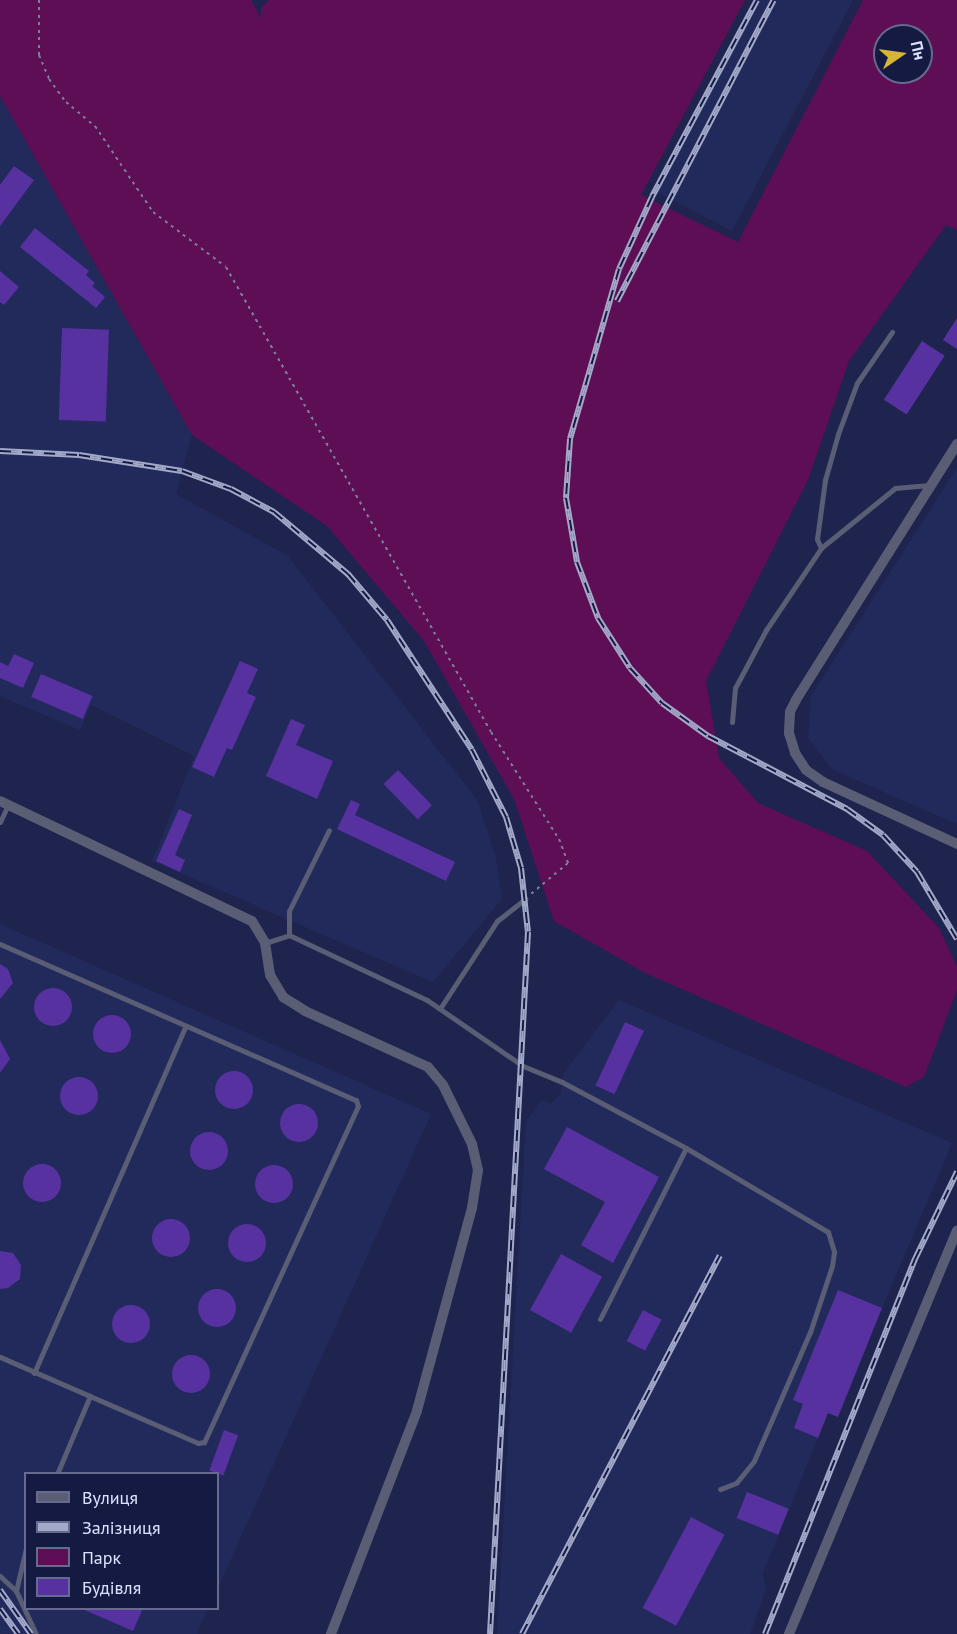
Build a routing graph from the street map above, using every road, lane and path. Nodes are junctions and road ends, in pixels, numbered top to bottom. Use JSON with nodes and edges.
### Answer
{"nodes":[{"id":1,"x":39,"y":0,"type":"edge"},
{"id":2,"x":892,"y":332,"type":"dead end"},
{"id":3,"x":957,"y":444,"type":"edge"},
{"id":4,"x":931,"y":485,"type":"junction"},
{"id":5,"x":821,"y":548,"type":"junction"},
{"id":6,"x":732,"y":722,"type":"dead end"},
{"id":7,"x":4,"y":803,"type":"edge"},
{"id":8,"x":0,"y":822,"type":"edge"},
{"id":9,"x":330,"y":831,"type":"dead end"},
{"id":10,"x":957,"y":844,"type":"edge"},
{"id":11,"x":525,"y":899,"type":"joint"},
{"id":12,"x":289,"y":935,"type":"junction"},
{"id":13,"x":265,"y":943,"type":"junction"},
{"id":14,"x":0,"y":944,"type":"edge"},
{"id":15,"x":441,"y":1007,"type":"junction"},
{"id":16,"x":185,"y":1028,"type":"junction"},
{"id":17,"x":686,"y":1148,"type":"junction"},
{"id":18,"x":957,"y":1231,"type":"edge"},
{"id":19,"x":600,"y":1319,"type":"dead end"},
{"id":20,"x":0,"y":1357,"type":"edge"},
{"id":21,"x":34,"y":1372,"type":"junction"},
{"id":22,"x":90,"y":1396,"type":"junction"},
{"id":23,"x":57,"y":1472,"type":"edge"},
{"id":24,"x":720,"y":1489,"type":"dead end"},
{"id":25,"x":24,"y":1557,"type":"edge"},
{"id":26,"x":0,"y":1576,"type":"edge"},
{"id":27,"x":16,"y":1591,"type":"junction"},
{"id":28,"x":24,"y":1608,"type":"edge"},
{"id":29,"x":25,"y":1610,"type":"edge"},
{"id":30,"x":36,"y":1634,"type":"edge"},
{"id":31,"x":331,"y":1634,"type":"edge"},
{"id":32,"x":789,"y":1634,"type":"edge"}],
"edges":[{"from":1,"to":11,"type":"path"},
{"from":2,"to":5,"type":"lane"},
{"from":3,"to":4,"type":"street"},
{"from":4,"to":5,"type":"lane"},
{"from":4,"to":10,"type":"street"},
{"from":5,"to":6,"type":"lane"},
{"from":7,"to":8,"type":"lane"},
{"from":7,"to":13,"type":"street"},
{"from":9,"to":12,"type":"lane"},
{"from":11,"to":15,"type":"lane"},
{"from":12,"to":13,"type":"lane"},
{"from":12,"to":15,"type":"lane"},
{"from":13,"to":31,"type":"street"},
{"from":14,"to":16,"type":"lane"},
{"from":15,"to":17,"type":"lane"},
{"from":16,"to":21,"type":"lane"},
{"from":16,"to":22,"type":"lane"},
{"from":17,"to":19,"type":"lane"},
{"from":17,"to":24,"type":"lane"},
{"from":18,"to":32,"type":"street"},
{"from":20,"to":21,"type":"lane"},
{"from":21,"to":22,"type":"lane"},
{"from":22,"to":23,"type":"lane"},
{"from":25,"to":27,"type":"lane"},
{"from":26,"to":27,"type":"lane"},
{"from":27,"to":28,"type":"lane"},
{"from":29,"to":30,"type":"lane"}]}
